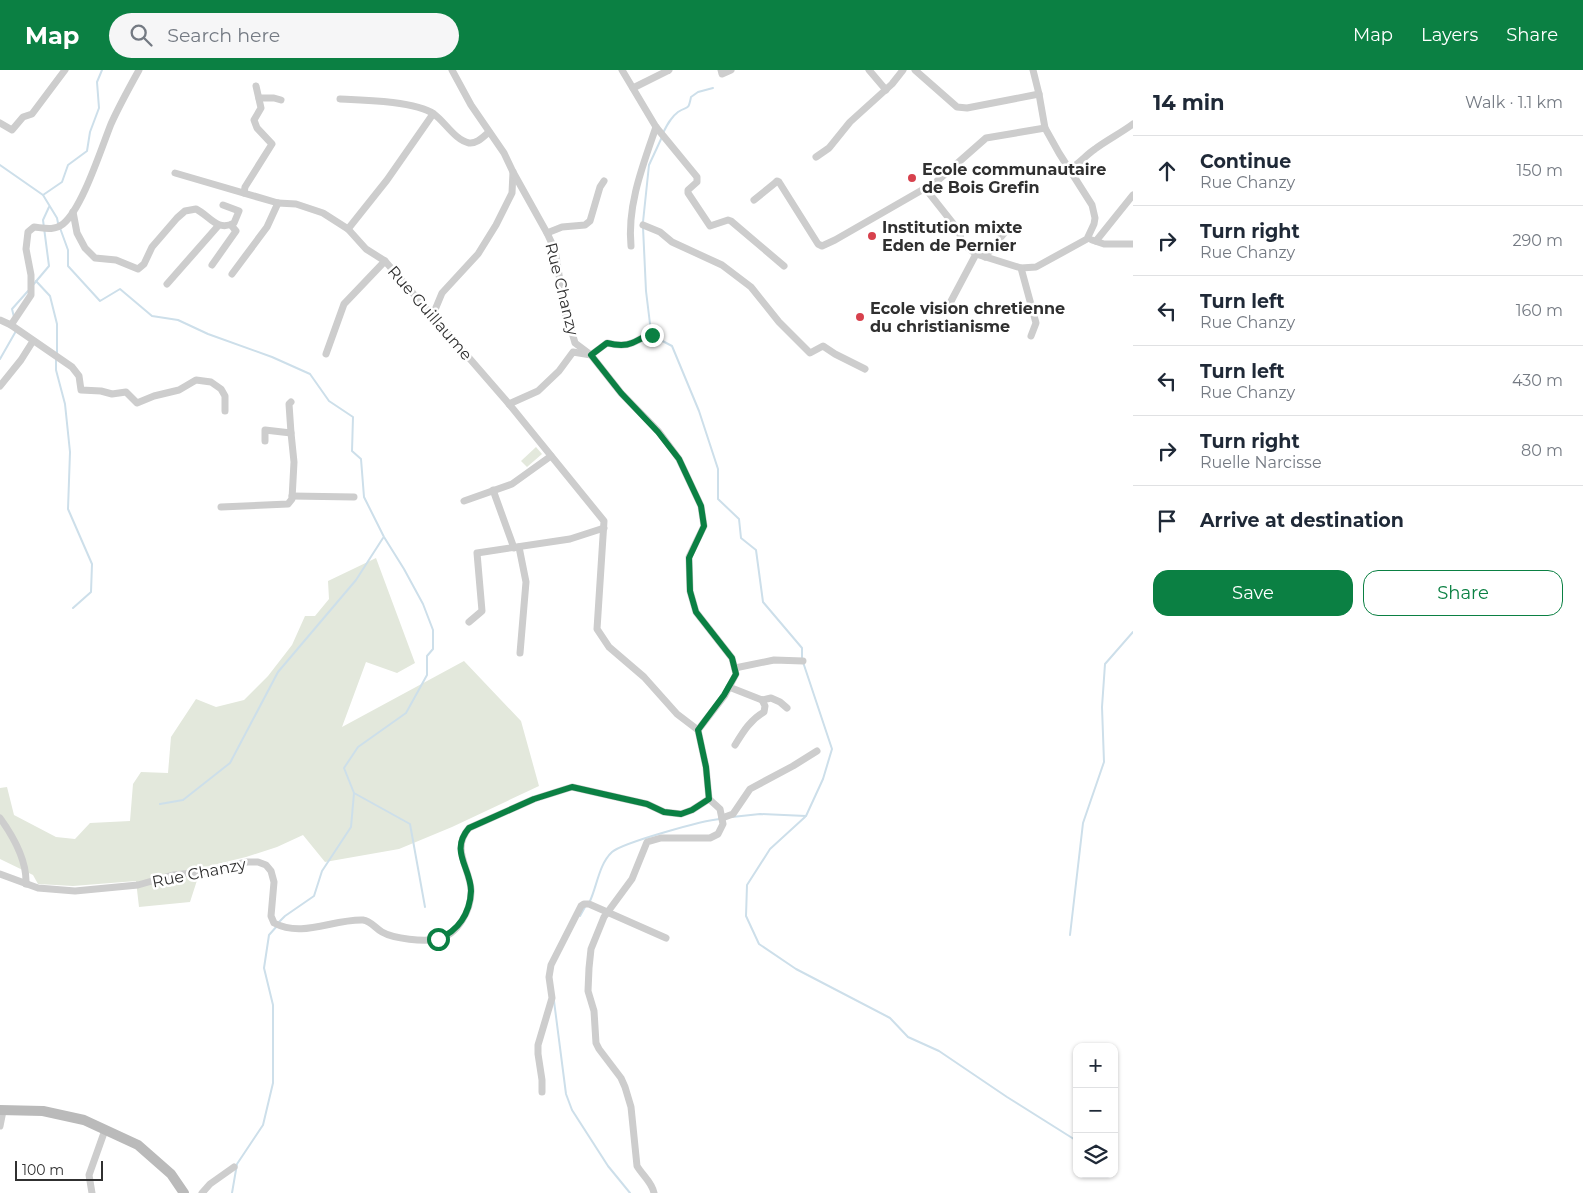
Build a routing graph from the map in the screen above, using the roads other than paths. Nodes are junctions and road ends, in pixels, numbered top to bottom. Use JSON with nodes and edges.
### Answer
{"nodes":[{"id":1,"x":65,"y":70,"type":"edge"},
{"id":2,"x":139,"y":70,"type":"edge"},
{"id":3,"x":452,"y":70,"type":"edge"},
{"id":4,"x":622,"y":70,"type":"edge"},
{"id":5,"x":669,"y":70,"type":"edge"},
{"id":6,"x":731,"y":70,"type":"edge"},
{"id":7,"x":868,"y":70,"type":"edge"},
{"id":8,"x":904,"y":70,"type":"edge"},
{"id":9,"x":915,"y":70,"type":"edge"},
{"id":10,"x":1033,"y":70,"type":"edge"},
{"id":11,"x":722,"y":72,"type":"edge"},
{"id":12,"x":256,"y":86,"type":"dead end"},
{"id":13,"x":633,"y":88,"type":"junction"},
{"id":14,"x":886,"y":90,"type":"junction"},
{"id":15,"x":1039,"y":94,"type":"junction"},
{"id":16,"x":259,"y":98,"type":"junction"},
{"id":17,"x":340,"y":99,"type":"dead end"},
{"id":18,"x":281,"y":100,"type":"dead end"},
{"id":19,"x":433,"y":114,"type":"junction"},
{"id":20,"x":0,"y":124,"type":"edge"},
{"id":21,"x":1133,"y":124,"type":"edge"},
{"id":22,"x":656,"y":127,"type":"junction"},
{"id":23,"x":1045,"y":128,"type":"junction"},
{"id":24,"x":489,"y":132,"type":"junction"},
{"id":25,"x":816,"y":157,"type":"dead end"},
{"id":26,"x":1070,"y":170,"type":"junction"},
{"id":27,"x":513,"y":172,"type":"junction"},
{"id":28,"x":175,"y":173,"type":"dead end"},
{"id":29,"x":604,"y":180,"type":"dead end"},
{"id":30,"x":925,"y":188,"type":"junction"},
{"id":31,"x":244,"y":193,"type":"junction"},
{"id":32,"x":1133,"y":195,"type":"edge"},
{"id":33,"x":754,"y":200,"type":"dead end"},
{"id":34,"x":278,"y":203,"type":"junction"},
{"id":35,"x":223,"y":205,"type":"dead end"},
{"id":36,"x":73,"y":212,"type":"junction"},
{"id":37,"x":231,"y":225,"type":"junction"},
{"id":38,"x":643,"y":225,"type":"dead end"},
{"id":39,"x":218,"y":226,"type":"junction"},
{"id":40,"x":348,"y":229,"type":"junction"},
{"id":41,"x":1005,"y":232,"type":"dead end"},
{"id":42,"x":547,"y":233,"type":"junction"},
{"id":43,"x":1087,"y":239,"type":"junction"},
{"id":44,"x":1096,"y":241,"type":"junction"},
{"id":45,"x":1133,"y":244,"type":"edge"},
{"id":46,"x":631,"y":246,"type":"dead end"},
{"id":47,"x":976,"y":254,"type":"junction"},
{"id":48,"x":985,"y":257,"type":"junction"},
{"id":49,"x":385,"y":261,"type":"junction"},
{"id":50,"x":212,"y":265,"type":"dead end"},
{"id":51,"x":784,"y":266,"type":"dead end"},
{"id":52,"x":1021,"y":268,"type":"junction"},
{"id":53,"x":232,"y":274,"type":"dead end"},
{"id":54,"x":167,"y":284,"type":"dead end"},
{"id":55,"x":949,"y":305,"type":"dead end"},
{"id":56,"x":432,"y":317,"type":"junction"},
{"id":57,"x":0,"y":320,"type":"edge"},
{"id":58,"x":11,"y":325,"type":"junction"},
{"id":59,"x":652,"y":335,"type":"dead end"},
{"id":60,"x":1031,"y":336,"type":"dead end"},
{"id":61,"x":33,"y":341,"type":"junction"},
{"id":62,"x":326,"y":354,"type":"dead end"},
{"id":63,"x":591,"y":355,"type":"junction"},
{"id":64,"x":865,"y":369,"type":"dead end"},
{"id":65,"x":0,"y":386,"type":"edge"},
{"id":66,"x":291,"y":402,"type":"dead end"},
{"id":67,"x":508,"y":404,"type":"junction"},
{"id":68,"x":225,"y":411,"type":"dead end"},
{"id":69,"x":291,"y":432,"type":"junction"},
{"id":70,"x":265,"y":441,"type":"dead end"},
{"id":71,"x":551,"y":456,"type":"junction"},
{"id":72,"x":493,"y":490,"type":"junction"},
{"id":73,"x":292,"y":496,"type":"junction"},
{"id":74,"x":354,"y":497,"type":"dead end"},
{"id":75,"x":464,"y":501,"type":"dead end"},
{"id":76,"x":221,"y":507,"type":"dead end"},
{"id":77,"x":604,"y":525,"type":"junction"},
{"id":78,"x":517,"y":547,"type":"junction"},
{"id":79,"x":470,"y":622,"type":"dead end"},
{"id":80,"x":520,"y":653,"type":"dead end"},
{"id":81,"x":803,"y":661,"type":"dead end"},
{"id":82,"x":735,"y":668,"type":"junction"},
{"id":83,"x":729,"y":687,"type":"junction"},
{"id":84,"x":762,"y":700,"type":"junction"},
{"id":85,"x":787,"y":708,"type":"dead end"},
{"id":86,"x":698,"y":730,"type":"junction"},
{"id":87,"x":735,"y":744,"type":"dead end"},
{"id":88,"x":817,"y":751,"type":"dead end"},
{"id":89,"x":709,"y":799,"type":"junction"},
{"id":90,"x":0,"y":818,"type":"edge"},
{"id":91,"x":722,"y":818,"type":"junction"},
{"id":92,"x":0,"y":874,"type":"edge"},
{"id":93,"x":26,"y":884,"type":"junction"},
{"id":94,"x":607,"y":912,"type":"junction"},
{"id":95,"x":666,"y":938,"type":"dead end"},
{"id":96,"x":542,"y":1092,"type":"dead end"},
{"id":97,"x":1,"y":1111,"type":"edge"},
{"id":98,"x":0,"y":1126,"type":"edge"},
{"id":99,"x":105,"y":1130,"type":"junction"},
{"id":100,"x":234,"y":1167,"type":"dead end"},
{"id":101,"x":92,"y":1193,"type":"edge"},
{"id":102,"x":184,"y":1193,"type":"edge"},
{"id":103,"x":202,"y":1193,"type":"edge"},
{"id":104,"x":654,"y":1193,"type":"edge"}],
"edges":[{"from":1,"to":20,"type":"street"},
{"from":2,"to":36,"type":"street"},
{"from":3,"to":24,"type":"street","name":"Rue Chanzy"},
{"from":4,"to":13,"type":"street"},
{"from":5,"to":13,"type":"street"},
{"from":6,"to":11,"type":"street"},
{"from":7,"to":14,"type":"street"},
{"from":8,"to":14,"type":"street"},
{"from":9,"to":15,"type":"street"},
{"from":10,"to":15,"type":"street"},
{"from":12,"to":16,"type":"street"},
{"from":13,"to":22,"type":"street"},
{"from":14,"to":25,"type":"street"},
{"from":15,"to":23,"type":"street"},
{"from":16,"to":18,"type":"street"},
{"from":16,"to":31,"type":"street"},
{"from":17,"to":19,"type":"street"},
{"from":19,"to":24,"type":"street"},
{"from":19,"to":40,"type":"street"},
{"from":21,"to":26,"type":"street"},
{"from":22,"to":46,"type":"street"},
{"from":22,"to":51,"type":"street"},
{"from":23,"to":26,"type":"street"},
{"from":23,"to":30,"type":"street"},
{"from":24,"to":27,"type":"street","name":"Rue Chanzy"},
{"from":26,"to":43,"type":"street"},
{"from":27,"to":42,"type":"street","name":"Rue Chanzy"},
{"from":27,"to":56,"type":"street"},
{"from":28,"to":31,"type":"street","name":"Rue Guillaume"},
{"from":29,"to":42,"type":"street"},
{"from":30,"to":33,"type":"street"},
{"from":30,"to":47,"type":"street"},
{"from":31,"to":34,"type":"street","name":"Rue Guillaume"},
{"from":32,"to":44,"type":"street"},
{"from":34,"to":40,"type":"street","name":"Rue Guillaume"},
{"from":34,"to":53,"type":"street"},
{"from":35,"to":37,"type":"street"},
{"from":36,"to":39,"type":"street"},
{"from":36,"to":58,"type":"street"},
{"from":37,"to":39,"type":"street"},
{"from":37,"to":50,"type":"street"},
{"from":38,"to":64,"type":"street"},
{"from":39,"to":54,"type":"street"},
{"from":40,"to":49,"type":"street","name":"Rue Guillaume"},
{"from":41,"to":48,"type":"street"},
{"from":42,"to":63,"type":"street","name":"Rue Chanzy"},
{"from":43,"to":44,"type":"street"},
{"from":43,"to":52,"type":"street"},
{"from":44,"to":45,"type":"street"},
{"from":47,"to":48,"type":"street"},
{"from":47,"to":55,"type":"street"},
{"from":48,"to":52,"type":"street"},
{"from":49,"to":56,"type":"street","name":"Rue Guillaume"},
{"from":49,"to":62,"type":"street"},
{"from":52,"to":60,"type":"street"},
{"from":56,"to":67,"type":"street","name":"Rue Guillaume"},
{"from":57,"to":58,"type":"street"},
{"from":58,"to":61,"type":"street"},
{"from":59,"to":63,"type":"street"},
{"from":61,"to":65,"type":"street"},
{"from":61,"to":68,"type":"street"},
{"from":63,"to":67,"type":"street"},
{"from":63,"to":82,"type":"street","name":"Rue Chanzy"},
{"from":66,"to":69,"type":"street"},
{"from":67,"to":71,"type":"street","name":"Rue Guillaume"},
{"from":69,"to":70,"type":"street"},
{"from":69,"to":73,"type":"street"},
{"from":71,"to":72,"type":"street"},
{"from":71,"to":77,"type":"street","name":"Rue Guillaume"},
{"from":72,"to":75,"type":"street"},
{"from":72,"to":78,"type":"street"},
{"from":73,"to":74,"type":"street"},
{"from":73,"to":76,"type":"street"},
{"from":77,"to":78,"type":"street"},
{"from":77,"to":86,"type":"street"},
{"from":78,"to":79,"type":"street"},
{"from":78,"to":80,"type":"street"},
{"from":81,"to":82,"type":"street"},
{"from":82,"to":83,"type":"street"},
{"from":83,"to":84,"type":"street"},
{"from":83,"to":86,"type":"street"},
{"from":84,"to":85,"type":"street"},
{"from":84,"to":87,"type":"street"},
{"from":86,"to":89,"type":"street"},
{"from":88,"to":91,"type":"street"},
{"from":89,"to":91,"type":"street"},
{"from":89,"to":93,"type":"street","name":"Rue Chanzy"},
{"from":90,"to":93,"type":"street"},
{"from":91,"to":94,"type":"street"},
{"from":92,"to":93,"type":"street","name":"Rue Chanzy"},
{"from":94,"to":95,"type":"street"},
{"from":94,"to":96,"type":"street"},
{"from":94,"to":104,"type":"street"},
{"from":97,"to":98,"type":"street"},
{"from":97,"to":99,"type":"street"},
{"from":99,"to":101,"type":"street"},
{"from":99,"to":102,"type":"street"},
{"from":100,"to":103,"type":"street"}]}
